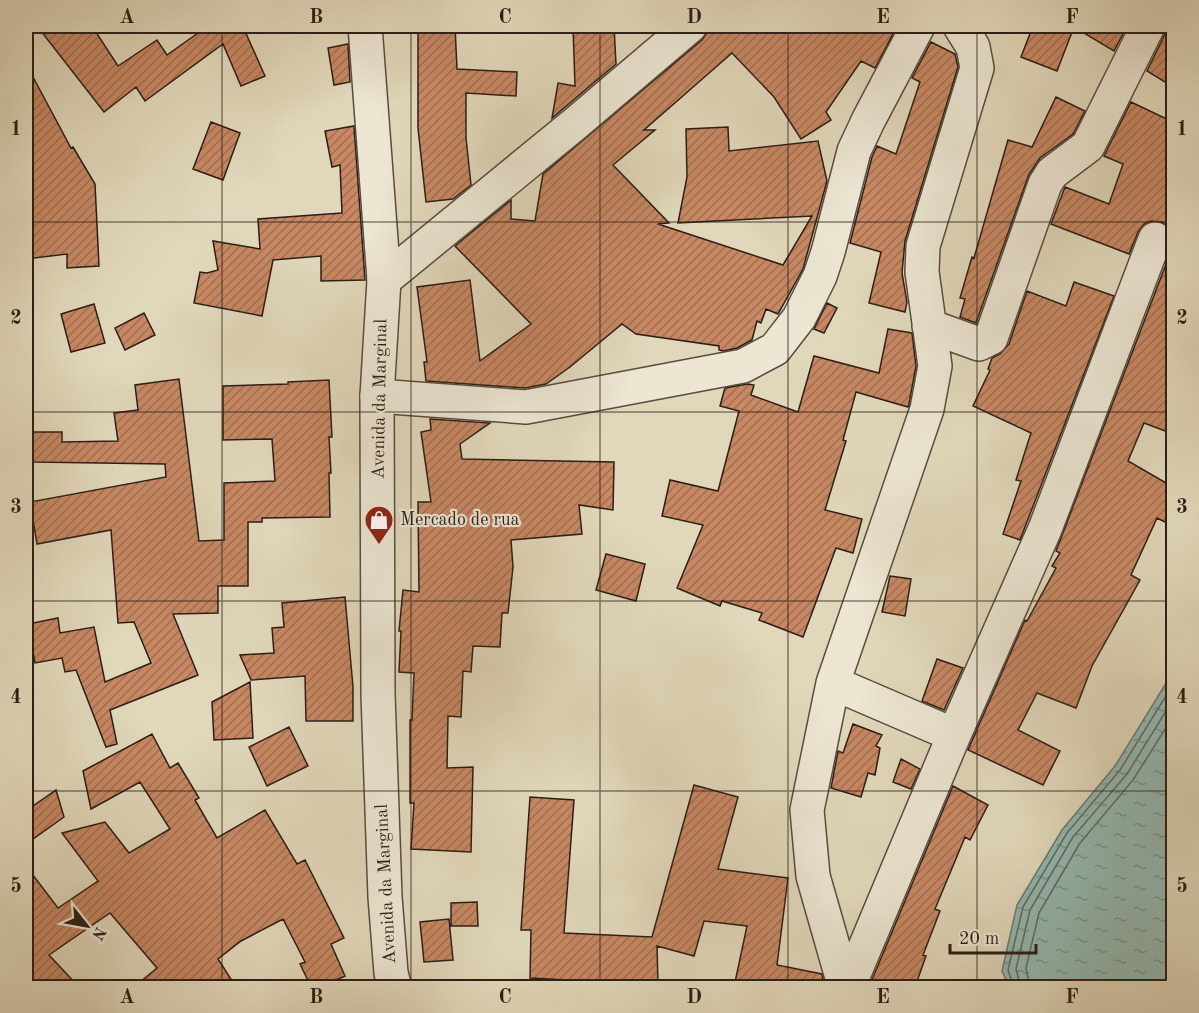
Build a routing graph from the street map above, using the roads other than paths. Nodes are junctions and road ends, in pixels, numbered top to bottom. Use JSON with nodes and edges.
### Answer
{"nodes":[{"id":1,"x":365,"y":26,"type":"edge"},
{"id":2,"x":690,"y":26,"type":"edge"},
{"id":3,"x":918,"y":26,"type":"edge"},
{"id":4,"x":960,"y":26,"type":"edge"},
{"id":5,"x":1148,"y":26,"type":"edge"},
{"id":6,"x":1155,"y":238,"type":"dead end"},
{"id":7,"x":384,"y":280,"type":"junction"},
{"id":8,"x":929,"y":326,"type":"junction"},
{"id":9,"x":377,"y":396,"type":"junction"},
{"id":10,"x":833,"y":683,"type":"junction"},
{"id":11,"x":954,"y":735,"type":"junction"},
{"id":12,"x":395,"y":987,"type":"edge"},
{"id":13,"x":846,"y":987,"type":"edge"}],
"edges":[{"from":1,"to":7,"type":"street","name":"Avenida da Marginal"},
{"from":2,"to":7,"type":"street"},
{"from":3,"to":9,"type":"street"},
{"from":4,"to":8,"type":"street"},
{"from":5,"to":8,"type":"street"},
{"from":6,"to":11,"type":"street"},
{"from":7,"to":9,"type":"street","name":"Avenida da Marginal"},
{"from":8,"to":10,"type":"street"},
{"from":9,"to":12,"type":"street","name":"Avenida da Marginal"},
{"from":10,"to":11,"type":"street"},
{"from":10,"to":13,"type":"street"},
{"from":11,"to":13,"type":"street"}]}
